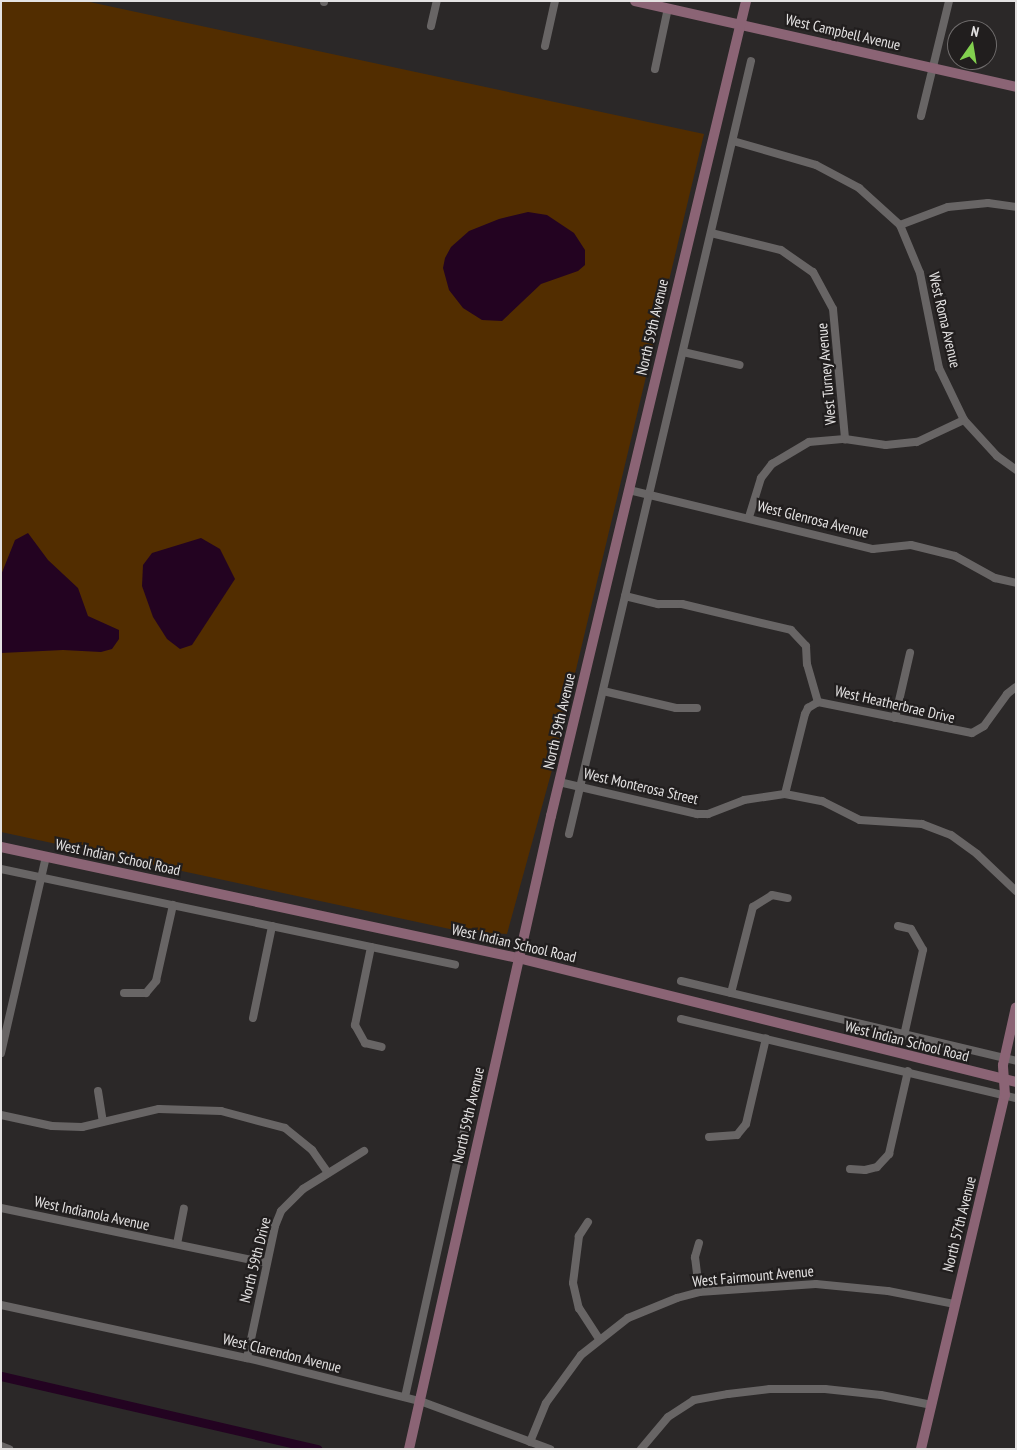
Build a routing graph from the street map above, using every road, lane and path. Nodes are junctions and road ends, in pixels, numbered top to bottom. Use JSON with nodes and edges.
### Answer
{"nodes":[{"id":1,"x":437,"y":1,"type":"edge"},
{"id":2,"x":555,"y":1,"type":"edge"},
{"id":3,"x":635,"y":1,"type":"edge"},
{"id":4,"x":746,"y":1,"type":"edge"},
{"id":5,"x":949,"y":1,"type":"edge"},
{"id":6,"x":668,"y":8,"type":"junction"},
{"id":7,"x":741,"y":23,"type":"junction"},
{"id":8,"x":431,"y":26,"type":"dead end"},
{"id":9,"x":545,"y":46,"type":"dead end"},
{"id":10,"x":752,"y":61,"type":"dead end"},
{"id":11,"x":932,"y":68,"type":"junction"},
{"id":12,"x":655,"y":69,"type":"dead end"},
{"id":13,"x":1016,"y":87,"type":"edge"},
{"id":14,"x":921,"y":116,"type":"dead end"},
{"id":15,"x":733,"y":141,"type":"junction"},
{"id":16,"x":1016,"y":207,"type":"edge"},
{"id":17,"x":900,"y":225,"type":"junction"},
{"id":18,"x":711,"y":233,"type":"junction"},
{"id":19,"x":683,"y":352,"type":"junction"},
{"id":20,"x":740,"y":365,"type":"dead end"},
{"id":21,"x":964,"y":420,"type":"junction"},
{"id":22,"x":845,"y":439,"type":"junction"},
{"id":23,"x":1016,"y":470,"type":"edge"},
{"id":24,"x":629,"y":490,"type":"junction"},
{"id":25,"x":649,"y":495,"type":"junction"},
{"id":26,"x":749,"y":517,"type":"junction"},
{"id":27,"x":1016,"y":583,"type":"edge"},
{"id":28,"x":625,"y":596,"type":"junction"},
{"id":29,"x":910,"y":653,"type":"dead end"},
{"id":30,"x":1016,"y":687,"type":"edge"},
{"id":31,"x":603,"y":691,"type":"junction"},
{"id":32,"x":818,"y":702,"type":"junction"},
{"id":33,"x":697,"y":708,"type":"dead end"},
{"id":34,"x":895,"y":718,"type":"junction"},
{"id":35,"x":559,"y":782,"type":"junction"},
{"id":36,"x":580,"y":787,"type":"junction"},
{"id":37,"x":785,"y":794,"type":"junction"},
{"id":38,"x":569,"y":834,"type":"dead end"},
{"id":39,"x":1,"y":847,"type":"edge"},
{"id":40,"x":46,"y":857,"type":"junction"},
{"id":41,"x":1,"y":869,"type":"edge"},
{"id":42,"x":41,"y":878,"type":"junction"},
{"id":43,"x":1016,"y":891,"type":"edge"},
{"id":44,"x":788,"y":898,"type":"dead end"},
{"id":45,"x":173,"y":905,"type":"junction"},
{"id":46,"x":272,"y":926,"type":"junction"},
{"id":47,"x":898,"y":926,"type":"dead end"},
{"id":48,"x":371,"y":947,"type":"junction"},
{"id":49,"x":518,"y":958,"type":"junction"},
{"id":50,"x":455,"y":965,"type":"dead end"},
{"id":51,"x":682,"y":981,"type":"dead end"},
{"id":52,"x":731,"y":992,"type":"junction"},
{"id":53,"x":124,"y":993,"type":"dead end"},
{"id":54,"x":1016,"y":1007,"type":"edge"},
{"id":55,"x":253,"y":1018,"type":"dead end"},
{"id":56,"x":681,"y":1019,"type":"dead end"},
{"id":57,"x":904,"y":1036,"type":"junction"},
{"id":58,"x":766,"y":1038,"type":"junction"},
{"id":59,"x":382,"y":1047,"type":"dead end"},
{"id":60,"x":1,"y":1053,"type":"edge"},
{"id":61,"x":1004,"y":1059,"type":"junction"},
{"id":62,"x":1016,"y":1062,"type":"edge"},
{"id":63,"x":908,"y":1071,"type":"junction"},
{"id":64,"x":1004,"y":1080,"type":"junction"},
{"id":65,"x":1016,"y":1082,"type":"edge"},
{"id":66,"x":98,"y":1091,"type":"dead end"},
{"id":67,"x":1011,"y":1096,"type":"edge"},
{"id":68,"x":1,"y":1115,"type":"edge"},
{"id":69,"x":103,"y":1122,"type":"junction"},
{"id":70,"x":465,"y":1126,"type":"dead end"},
{"id":71,"x":709,"y":1137,"type":"dead end"},
{"id":72,"x":364,"y":1151,"type":"dead end"},
{"id":73,"x":850,"y":1169,"type":"dead end"},
{"id":74,"x":328,"y":1173,"type":"junction"},
{"id":75,"x":1,"y":1208,"type":"edge"},
{"id":76,"x":184,"y":1209,"type":"dead end"},
{"id":77,"x":588,"y":1222,"type":"dead end"},
{"id":78,"x":698,"y":1243,"type":"dead end"},
{"id":79,"x":177,"y":1244,"type":"junction"},
{"id":80,"x":266,"y":1263,"type":"junction"},
{"id":81,"x":699,"y":1292,"type":"junction"},
{"id":82,"x":954,"y":1304,"type":"junction"},
{"id":83,"x":1,"y":1305,"type":"edge"},
{"id":84,"x":599,"y":1338,"type":"junction"},
{"id":85,"x":247,"y":1358,"type":"junction"},
{"id":86,"x":405,"y":1398,"type":"junction"},
{"id":87,"x":420,"y":1401,"type":"junction"},
{"id":88,"x":932,"y":1405,"type":"junction"},
{"id":89,"x":530,"y":1442,"type":"junction"},
{"id":90,"x":408,"y":1449,"type":"edge"},
{"id":91,"x":550,"y":1449,"type":"edge"},
{"id":92,"x":641,"y":1449,"type":"edge"},
{"id":93,"x":921,"y":1449,"type":"edge"}],
"edges":[{"from":1,"to":8,"type":"street"},
{"from":2,"to":9,"type":"street"},
{"from":3,"to":6,"type":"main road","name":"West Campbell Avenue"},
{"from":4,"to":7,"type":"main road","name":"North 59th Avenue"},
{"from":5,"to":11,"type":"street"},
{"from":6,"to":7,"type":"main road","name":"West Campbell Avenue"},
{"from":6,"to":12,"type":"street"},
{"from":7,"to":11,"type":"main road","name":"West Campbell Avenue"},
{"from":7,"to":24,"type":"main road","name":"North 59th Avenue"},
{"from":10,"to":15,"type":"street"},
{"from":11,"to":13,"type":"main road","name":"West Campbell Avenue"},
{"from":11,"to":14,"type":"street"},
{"from":15,"to":17,"type":"street","name":"West Roma Avenue"},
{"from":15,"to":18,"type":"street"},
{"from":16,"to":17,"type":"street"},
{"from":17,"to":21,"type":"street","name":"West Roma Avenue"},
{"from":18,"to":19,"type":"street"},
{"from":18,"to":22,"type":"street","name":"West Turney Avenue"},
{"from":19,"to":20,"type":"street"},
{"from":19,"to":25,"type":"street"},
{"from":21,"to":22,"type":"street"},
{"from":21,"to":23,"type":"street","name":"West Roma Avenue"},
{"from":22,"to":26,"type":"street"},
{"from":24,"to":25,"type":"street","name":"West Glenrosa Avenue"},
{"from":24,"to":35,"type":"main road","name":"North 59th Avenue"},
{"from":25,"to":26,"type":"street","name":"West Glenrosa Avenue"},
{"from":25,"to":28,"type":"street"},
{"from":26,"to":27,"type":"street","name":"West Glenrosa Avenue"},
{"from":28,"to":31,"type":"street"},
{"from":28,"to":32,"type":"street","name":"West Heatherbrae Drive"},
{"from":29,"to":34,"type":"street"},
{"from":30,"to":34,"type":"street","name":"West Heatherbrae Drive"},
{"from":31,"to":33,"type":"street"},
{"from":31,"to":36,"type":"street"},
{"from":32,"to":34,"type":"street","name":"West Heatherbrae Drive"},
{"from":32,"to":37,"type":"street"},
{"from":35,"to":36,"type":"street","name":"West Monterosa Street"},
{"from":35,"to":49,"type":"main road","name":"North 59th Avenue"},
{"from":36,"to":37,"type":"street","name":"West Monterosa Street"},
{"from":36,"to":38,"type":"street"},
{"from":37,"to":43,"type":"street","name":"West Monterosa Street"},
{"from":39,"to":40,"type":"main road","name":"West Indian School Road"},
{"from":40,"to":42,"type":"street"},
{"from":40,"to":49,"type":"main road","name":"West Indian School Road"},
{"from":41,"to":42,"type":"street"},
{"from":42,"to":45,"type":"street"},
{"from":42,"to":60,"type":"street"},
{"from":44,"to":52,"type":"street"},
{"from":45,"to":46,"type":"street"},
{"from":45,"to":53,"type":"street"},
{"from":46,"to":48,"type":"street"},
{"from":46,"to":55,"type":"street"},
{"from":47,"to":57,"type":"street"},
{"from":48,"to":50,"type":"street"},
{"from":48,"to":59,"type":"street"},
{"from":49,"to":64,"type":"main road","name":"West Indian School Road"},
{"from":49,"to":87,"type":"main road","name":"North 59th Avenue"},
{"from":51,"to":52,"type":"street","name":"West Indian School Road"},
{"from":52,"to":57,"type":"street","name":"West Indian School Road"},
{"from":54,"to":61,"type":"main road","name":"North 57th Avenue"},
{"from":56,"to":58,"type":"street","name":"West Indian School Road"},
{"from":57,"to":61,"type":"street","name":"West Indian School Road"},
{"from":58,"to":63,"type":"street","name":"West Indian School Road"},
{"from":58,"to":71,"type":"street"},
{"from":61,"to":62,"type":"street","name":"West Indian School Road"},
{"from":61,"to":64,"type":"main road","name":"North 57th Avenue"},
{"from":63,"to":67,"type":"street","name":"West Indian School Road"},
{"from":63,"to":73,"type":"street"},
{"from":64,"to":65,"type":"main road","name":"West Indian School Road"},
{"from":64,"to":67,"type":"main road","name":"North 57th Avenue"},
{"from":66,"to":69,"type":"street"},
{"from":67,"to":82,"type":"main road","name":"North 57th Avenue"},
{"from":68,"to":69,"type":"street"},
{"from":69,"to":74,"type":"street"},
{"from":70,"to":86,"type":"street","name":"North 59th Avenue"},
{"from":72,"to":74,"type":"street","name":"North 59th Drive"},
{"from":74,"to":80,"type":"street","name":"North 59th Drive"},
{"from":75,"to":79,"type":"street","name":"West Indianola Avenue"},
{"from":76,"to":79,"type":"street"},
{"from":77,"to":84,"type":"street"},
{"from":78,"to":81,"type":"street"},
{"from":79,"to":80,"type":"street","name":"West Indianola Avenue"},
{"from":80,"to":85,"type":"street","name":"North 59th Drive"},
{"from":81,"to":82,"type":"street","name":"West Fairmount Avenue"},
{"from":81,"to":84,"type":"street","name":"West Fairmount Avenue"},
{"from":82,"to":88,"type":"main road","name":"North 57th Avenue"},
{"from":83,"to":85,"type":"street","name":"West Clarendon Avenue"},
{"from":84,"to":89,"type":"street","name":"West Fairmount Avenue"},
{"from":85,"to":86,"type":"street","name":"West Clarendon Avenue"},
{"from":86,"to":87,"type":"street","name":"West Clarendon Avenue"},
{"from":87,"to":89,"type":"street","name":"West Clarendon Avenue"},
{"from":87,"to":90,"type":"main road","name":"North 59th Avenue"},
{"from":88,"to":92,"type":"street"},
{"from":88,"to":93,"type":"main road","name":"North 57th Avenue"},
{"from":89,"to":91,"type":"street","name":"West Clarendon Avenue"}]}
